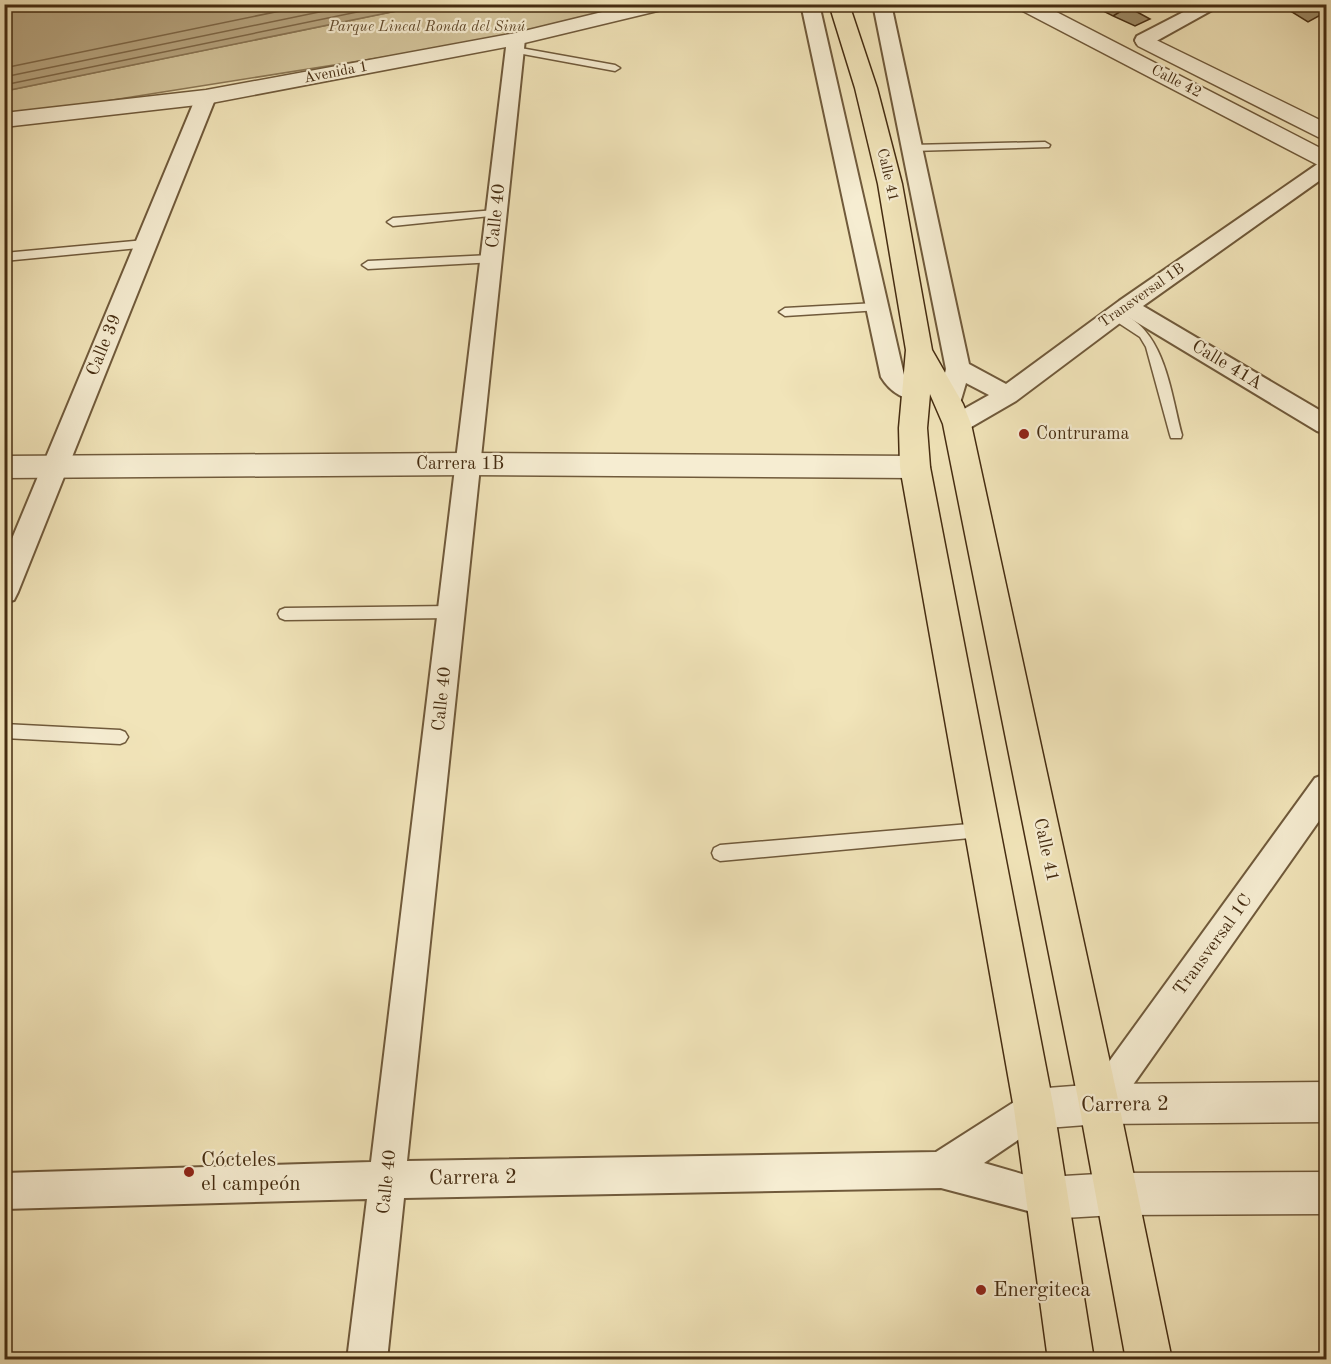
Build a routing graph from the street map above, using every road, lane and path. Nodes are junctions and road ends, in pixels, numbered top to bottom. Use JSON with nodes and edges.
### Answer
{"nodes":[{"id":1,"x":663,"y":4,"type":"edge"},
{"id":2,"x":839,"y":4,"type":"edge"},
{"id":3,"x":1024,"y":4,"type":"edge"},
{"id":4,"x":1214,"y":4,"type":"edge"},
{"id":5,"x":811,"y":5,"type":"edge"},
{"id":6,"x":880,"y":6,"type":"edge"},
{"id":7,"x":1124,"y":30,"type":"dead end"},
{"id":8,"x":1144,"y":40,"type":"junction"},
{"id":9,"x":515,"y":45,"type":"junction"},
{"id":10,"x":615,"y":68,"type":"dead end"},
{"id":11,"x":206,"y":98,"type":"junction"},
{"id":12,"x":4,"y":120,"type":"edge"},
{"id":13,"x":1326,"y":132,"type":"edge"},
{"id":14,"x":1045,"y":145,"type":"dead end"},
{"id":15,"x":911,"y":148,"type":"junction"},
{"id":16,"x":1326,"y":160,"type":"edge"},
{"id":17,"x":1326,"y":167,"type":"edge"},
{"id":18,"x":496,"y":213,"type":"junction"},
{"id":19,"x":393,"y":222,"type":"dead end"},
{"id":20,"x":145,"y":244,"type":"junction"},
{"id":21,"x":4,"y":257,"type":"edge"},
{"id":22,"x":491,"y":260,"type":"junction"},
{"id":23,"x":368,"y":265,"type":"dead end"},
{"id":24,"x":876,"y":308,"type":"junction"},
{"id":25,"x":1121,"y":311,"type":"junction"},
{"id":26,"x":785,"y":312,"type":"dead end"},
{"id":27,"x":919,"y":350,"type":"junction"},
{"id":28,"x":958,"y":369,"type":"junction"},
{"id":29,"x":916,"y":392,"type":"junction"},
{"id":30,"x":1008,"y":394,"type":"junction"},
{"id":31,"x":953,"y":414,"type":"junction"},
{"id":32,"x":1326,"y":425,"type":"edge"},
{"id":33,"x":1176,"y":435,"type":"dead end"},
{"id":34,"x":468,"y":464,"type":"junction"},
{"id":35,"x":4,"y":467,"type":"edge"},
{"id":36,"x":55,"y":467,"type":"junction"},
{"id":37,"x":915,"y":467,"type":"junction"},
{"id":38,"x":4,"y":592,"type":"edge"},
{"id":39,"x":452,"y":612,"type":"junction"},
{"id":40,"x":285,"y":614,"type":"dead end"},
{"id":41,"x":4,"y":731,"type":"edge"},
{"id":42,"x":120,"y":737,"type":"dead end"},
{"id":43,"x":1326,"y":787,"type":"edge"},
{"id":44,"x":981,"y":830,"type":"junction"},
{"id":45,"x":720,"y":853,"type":"dead end"},
{"id":46,"x":1326,"y":1102,"type":"edge"},
{"id":47,"x":1100,"y":1104,"type":"junction"},
{"id":48,"x":1034,"y":1109,"type":"junction"},
{"id":49,"x":941,"y":1170,"type":"junction"},
{"id":50,"x":387,"y":1180,"type":"junction"},
{"id":51,"x":4,"y":1191,"type":"edge"},
{"id":52,"x":1326,"y":1193,"type":"edge"},
{"id":53,"x":1115,"y":1194,"type":"junction"},
{"id":54,"x":1047,"y":1198,"type":"junction"},
{"id":55,"x":367,"y":1359,"type":"edge"},
{"id":56,"x":1071,"y":1359,"type":"edge"},
{"id":57,"x":1149,"y":1359,"type":"edge"}],
"edges":[{"from":1,"to":9,"type":"street","name":"Avenida 1"},
{"from":2,"to":27,"type":"main road","name":"Calle 41"},
{"from":3,"to":16,"type":"street","name":"Calle 42"},
{"from":4,"to":8,"type":"street"},
{"from":5,"to":24,"type":"street"},
{"from":6,"to":15,"type":"street"},
{"from":7,"to":8,"type":"street","name":"Calle 42"},
{"from":8,"to":13,"type":"street","name":"Calle 42"},
{"from":9,"to":10,"type":"lane"},
{"from":9,"to":11,"type":"street","name":"Avenida 1"},
{"from":9,"to":18,"type":"street","name":"Calle 40"},
{"from":11,"to":12,"type":"street","name":"Avenida 1"},
{"from":11,"to":20,"type":"street","name":"Calle 39"},
{"from":14,"to":15,"type":"lane"},
{"from":15,"to":28,"type":"street"},
{"from":17,"to":25,"type":"street","name":"Transversal 1B"},
{"from":18,"to":19,"type":"lane"},
{"from":18,"to":22,"type":"street","name":"Calle 40"},
{"from":20,"to":21,"type":"lane"},
{"from":20,"to":36,"type":"street","name":"Calle 39"},
{"from":22,"to":23,"type":"lane"},
{"from":22,"to":34,"type":"street","name":"Calle 40"},
{"from":24,"to":26,"type":"lane"},
{"from":24,"to":29,"type":"street"},
{"from":25,"to":30,"type":"street","name":"Transversal 1B"},
{"from":25,"to":32,"type":"street","name":"Calle 41A"},
{"from":25,"to":33,"type":"lane"},
{"from":27,"to":29,"type":"main road","name":"Calle 41"},
{"from":27,"to":31,"type":"main road","name":"Calle 41"},
{"from":28,"to":30,"type":"street"},
{"from":28,"to":31,"type":"street"},
{"from":29,"to":37,"type":"main road","name":"Calle 41"},
{"from":30,"to":31,"type":"street","name":"Transversal 1B"},
{"from":31,"to":47,"type":"main road","name":"Calle 41"},
{"from":34,"to":36,"type":"street","name":"Carrera 1B"},
{"from":34,"to":37,"type":"street","name":"Carrera 1B"},
{"from":34,"to":39,"type":"street","name":"Calle 40"},
{"from":35,"to":36,"type":"street","name":"Carrera 1B"},
{"from":36,"to":38,"type":"street","name":"Calle 39"},
{"from":37,"to":44,"type":"main road","name":"Calle 41"},
{"from":39,"to":40,"type":"lane"},
{"from":39,"to":50,"type":"street","name":"Calle 40"},
{"from":41,"to":42,"type":"lane"},
{"from":43,"to":47,"type":"street","name":"Transversal 1C"},
{"from":44,"to":45,"type":"lane"},
{"from":44,"to":48,"type":"main road","name":"Calle 41"},
{"from":46,"to":47,"type":"street","name":"Carrera 2"},
{"from":47,"to":48,"type":"street","name":"Carrera 2"},
{"from":47,"to":53,"type":"main road","name":"Calle 41"},
{"from":48,"to":49,"type":"street","name":"Carrera 2"},
{"from":48,"to":54,"type":"main road","name":"Calle 41"},
{"from":49,"to":50,"type":"street","name":"Carrera 2"},
{"from":49,"to":54,"type":"street","name":"Carrera 2"},
{"from":50,"to":51,"type":"street","name":"Carrera 2"},
{"from":50,"to":55,"type":"street","name":"Calle 40"},
{"from":52,"to":53,"type":"street","name":"Carrera 2"},
{"from":53,"to":54,"type":"street","name":"Carrera 2"},
{"from":53,"to":57,"type":"main road","name":"Calle 41"},
{"from":54,"to":56,"type":"main road","name":"Calle 41"}]}
